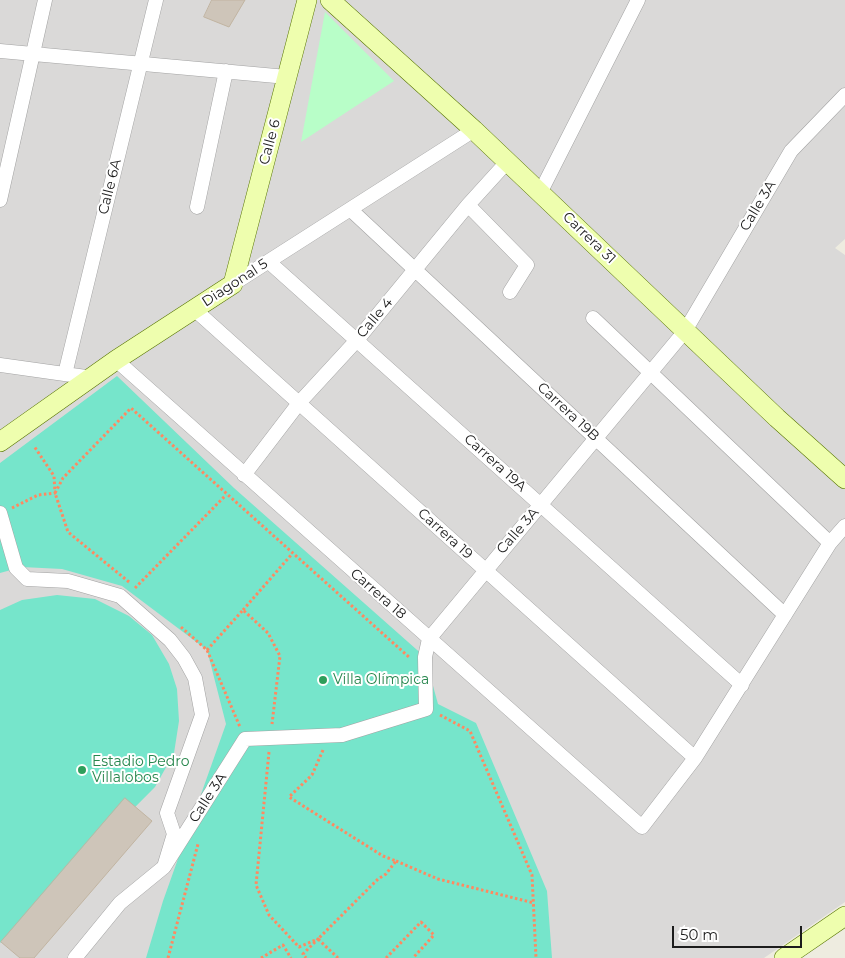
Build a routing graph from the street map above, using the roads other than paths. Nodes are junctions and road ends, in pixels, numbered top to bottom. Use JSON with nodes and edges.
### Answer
{"nodes":[{"id":1,"x":46,"y":0,"type":"edge"},
{"id":2,"x":156,"y":0,"type":"edge"},
{"id":3,"x":307,"y":0,"type":"edge"},
{"id":4,"x":330,"y":0,"type":"edge"},
{"id":5,"x":638,"y":0,"type":"edge"},
{"id":6,"x":0,"y":51,"type":"edge"},
{"id":7,"x":33,"y":54,"type":"junction"},
{"id":8,"x":140,"y":64,"type":"junction"},
{"id":9,"x":226,"y":71,"type":"junction"},
{"id":10,"x":287,"y":77,"type":"junction"},
{"id":11,"x":845,"y":95,"type":"edge"},
{"id":12,"x":474,"y":130,"type":"junction"},
{"id":13,"x":507,"y":162,"type":"junction"},
{"id":14,"x":540,"y":193,"type":"junction"},
{"id":15,"x":0,"y":200,"type":"edge"},
{"id":16,"x":468,"y":205,"type":"junction"},
{"id":17,"x":197,"y":207,"type":"dead end"},
{"id":18,"x":351,"y":210,"type":"junction"},
{"id":19,"x":269,"y":262,"type":"junction"},
{"id":20,"x":415,"y":270,"type":"junction"},
{"id":21,"x":233,"y":284,"type":"junction"},
{"id":22,"x":510,"y":292,"type":"dead end"},
{"id":23,"x":194,"y":309,"type":"junction"},
{"id":24,"x":593,"y":318,"type":"dead end"},
{"id":25,"x":685,"y":330,"type":"junction"},
{"id":26,"x":357,"y":340,"type":"junction"},
{"id":27,"x":116,"y":360,"type":"junction"},
{"id":28,"x":0,"y":365,"type":"edge"},
{"id":29,"x":652,"y":373,"type":"junction"},
{"id":30,"x":65,"y":374,"type":"junction"},
{"id":31,"x":93,"y":378,"type":"junction"},
{"id":32,"x":299,"y":403,"type":"junction"},
{"id":33,"x":596,"y":439,"type":"junction"},
{"id":34,"x":0,"y":442,"type":"edge"},
{"id":35,"x":244,"y":475,"type":"junction"},
{"id":36,"x":845,"y":479,"type":"edge"},
{"id":37,"x":541,"y":504,"type":"junction"},
{"id":38,"x":1,"y":513,"type":"edge"},
{"id":39,"x":845,"y":526,"type":"edge"},
{"id":40,"x":830,"y":542,"type":"junction"},
{"id":41,"x":484,"y":569,"type":"junction"},
{"id":42,"x":785,"y":615,"type":"junction"},
{"id":43,"x":429,"y":639,"type":"junction"},
{"id":44,"x":742,"y":685,"type":"junction"},
{"id":45,"x":695,"y":758,"type":"junction"},
{"id":46,"x":164,"y":867,"type":"junction"},
{"id":47,"x":845,"y":916,"type":"edge"},
{"id":48,"x":75,"y":958,"type":"edge"},
{"id":49,"x":784,"y":958,"type":"edge"}],
"edges":[{"from":1,"to":7,"type":"street"},
{"from":2,"to":8,"type":"street","name":"Calle 6A"},
{"from":3,"to":10,"type":"main road","name":"Calle 6"},
{"from":4,"to":12,"type":"main road","name":"Carrera 31"},
{"from":5,"to":14,"type":"street"},
{"from":6,"to":7,"type":"street"},
{"from":7,"to":8,"type":"street"},
{"from":7,"to":15,"type":"street"},
{"from":8,"to":9,"type":"street"},
{"from":8,"to":30,"type":"street","name":"Calle 6A"},
{"from":9,"to":10,"type":"street"},
{"from":9,"to":17,"type":"street"},
{"from":10,"to":21,"type":"main road","name":"Calle 6"},
{"from":11,"to":25,"type":"street","name":"Calle 3A"},
{"from":12,"to":13,"type":"main road","name":"Carrera 31"},
{"from":12,"to":18,"type":"street","name":"Diagonal 5"},
{"from":13,"to":14,"type":"main road","name":"Carrera 31"},
{"from":13,"to":16,"type":"street","name":"Calle 4"},
{"from":14,"to":25,"type":"main road","name":"Carrera 31"},
{"from":16,"to":20,"type":"street","name":"Calle 4"},
{"from":16,"to":22,"type":"street"},
{"from":18,"to":19,"type":"street","name":"Diagonal 5"},
{"from":18,"to":20,"type":"street","name":"Carrera 19B"},
{"from":19,"to":21,"type":"street","name":"Diagonal 5"},
{"from":19,"to":26,"type":"street","name":"Carrera 19A"},
{"from":20,"to":26,"type":"street","name":"Calle 4"},
{"from":20,"to":33,"type":"street","name":"Carrera 19B"},
{"from":21,"to":23,"type":"main road","name":"Diagonal 5"},
{"from":23,"to":27,"type":"main road","name":"Diagonal 5"},
{"from":23,"to":32,"type":"street","name":"Carrera 19"},
{"from":24,"to":29,"type":"street"},
{"from":25,"to":29,"type":"street","name":"Calle 3A"},
{"from":25,"to":36,"type":"main road","name":"Carrera 31"},
{"from":26,"to":32,"type":"street","name":"Calle 4"},
{"from":26,"to":37,"type":"street","name":"Carrera 19A"},
{"from":27,"to":31,"type":"main road","name":"Diagonal 5"},
{"from":27,"to":35,"type":"street","name":"Carrera 18"},
{"from":28,"to":30,"type":"street"},
{"from":29,"to":33,"type":"street","name":"Calle 3A"},
{"from":29,"to":40,"type":"street"},
{"from":30,"to":31,"type":"street"},
{"from":31,"to":34,"type":"main road","name":"Diagonal 5"},
{"from":32,"to":35,"type":"street","name":"Calle 4"},
{"from":32,"to":41,"type":"street","name":"Carrera 19"},
{"from":33,"to":37,"type":"street","name":"Calle 3A"},
{"from":33,"to":42,"type":"street","name":"Carrera 19B"},
{"from":35,"to":43,"type":"street","name":"Carrera 18"},
{"from":37,"to":41,"type":"street","name":"Calle 3A"},
{"from":37,"to":44,"type":"street","name":"Carrera 19A"},
{"from":38,"to":46,"type":"street"},
{"from":39,"to":40,"type":"street"},
{"from":40,"to":42,"type":"street"},
{"from":41,"to":43,"type":"street","name":"Calle 3A"},
{"from":41,"to":45,"type":"street","name":"Carrera 19"},
{"from":42,"to":44,"type":"street"},
{"from":43,"to":45,"type":"street","name":"Carrera 18"},
{"from":43,"to":46,"type":"street","name":"Calle 3A"},
{"from":44,"to":45,"type":"street"},
{"from":46,"to":48,"type":"street","name":"Calle 3A"},
{"from":47,"to":49,"type":"main road"}]}
